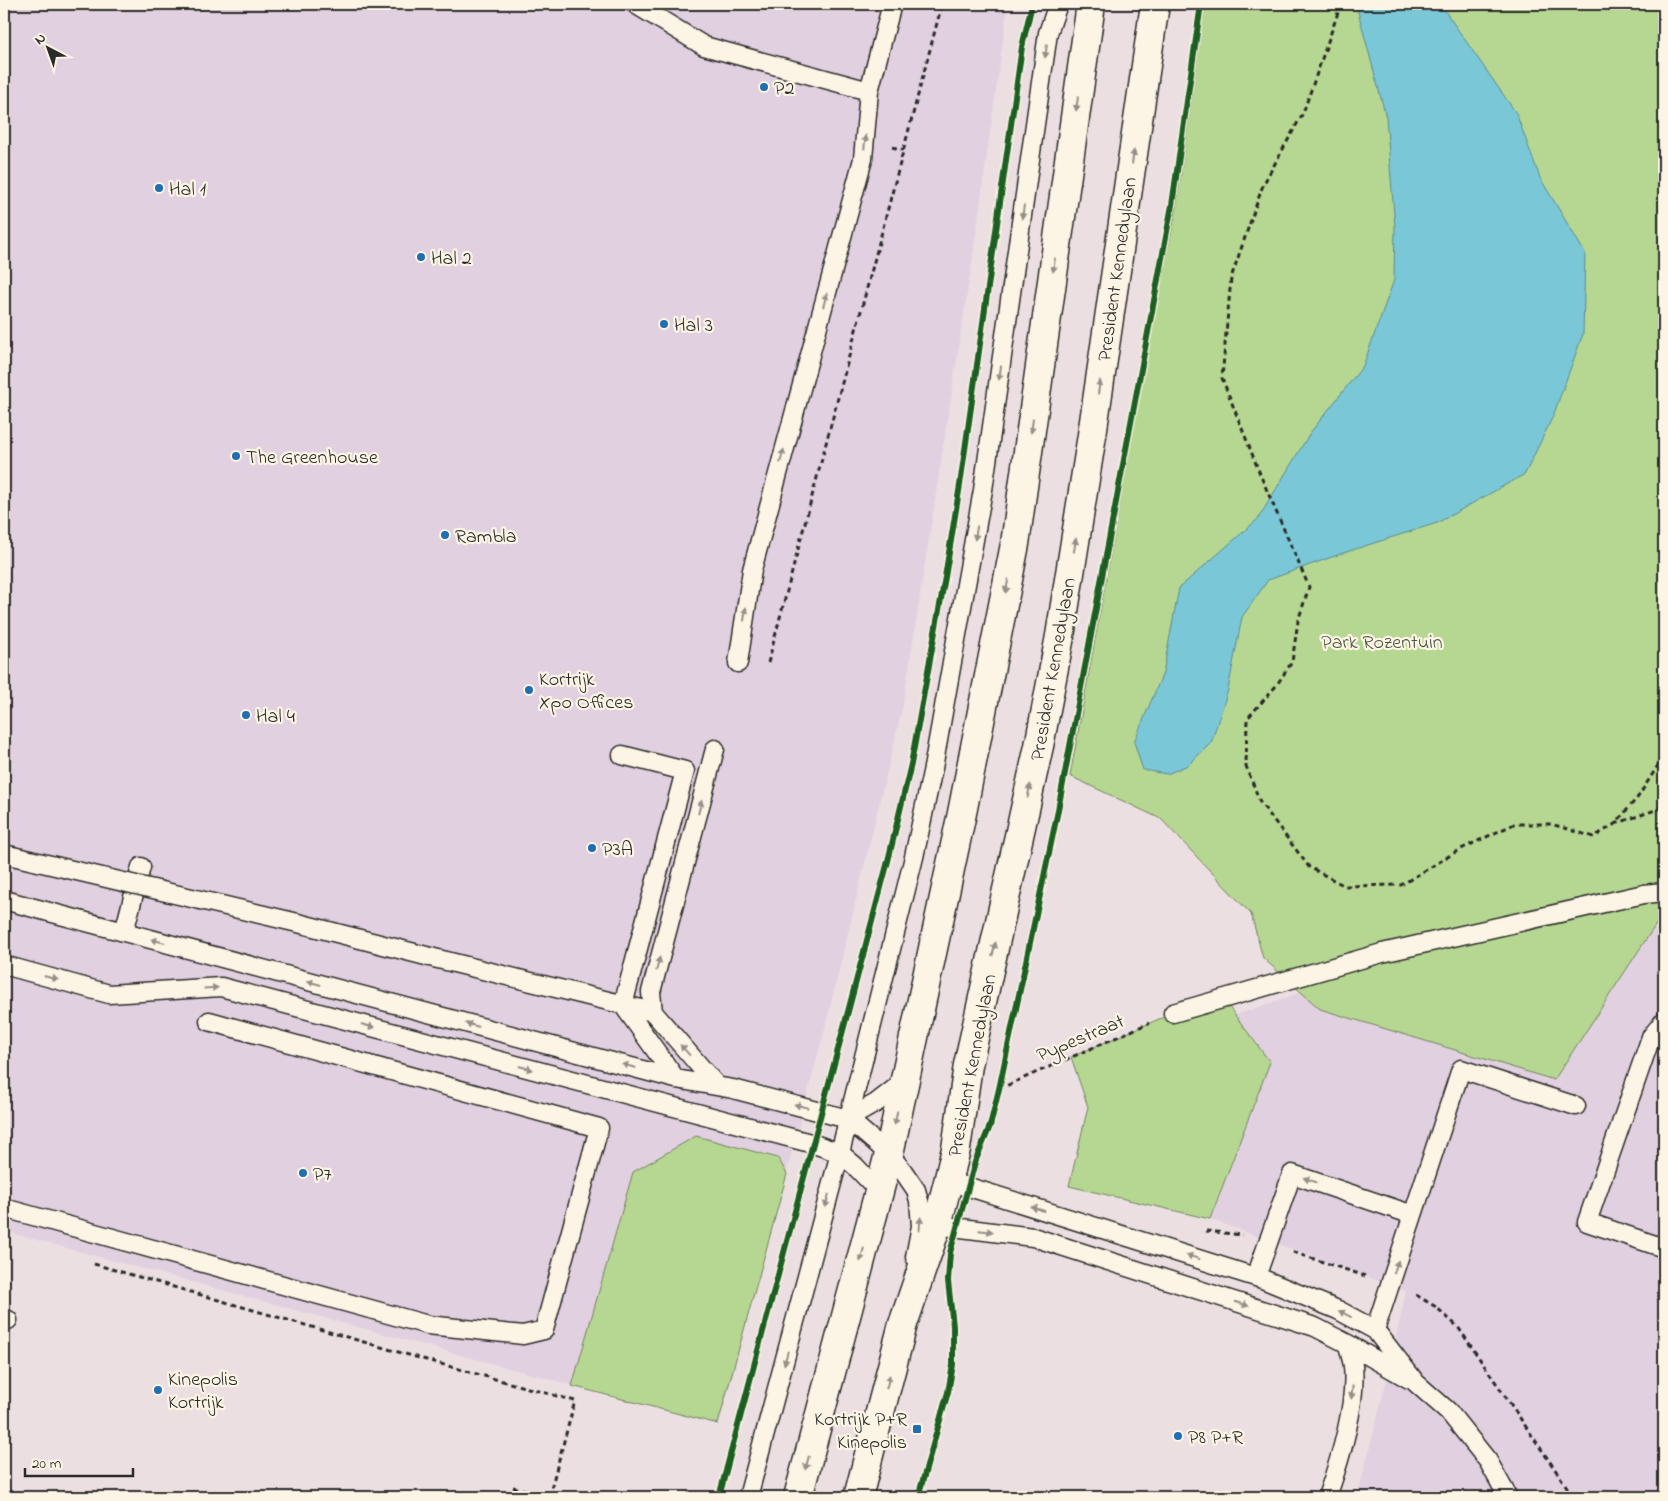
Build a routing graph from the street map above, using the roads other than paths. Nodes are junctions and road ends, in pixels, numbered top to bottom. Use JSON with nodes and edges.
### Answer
{"nodes":[{"id":1,"x":635,"y":4,"type":"edge"},
{"id":2,"x":892,"y":4,"type":"edge"},
{"id":3,"x":1058,"y":4,"type":"edge"},
{"id":4,"x":1091,"y":4,"type":"edge"},
{"id":5,"x":1155,"y":4,"type":"edge"},
{"id":6,"x":870,"y":91,"type":"junction"},
{"id":7,"x":738,"y":663,"type":"dead end"},
{"id":8,"x":715,"y":750,"type":"dead end"},
{"id":9,"x":622,"y":755,"type":"dead end"},
{"id":10,"x":4,"y":854,"type":"edge"},
{"id":11,"x":141,"y":867,"type":"dead end"},
{"id":12,"x":1664,"y":892,"type":"edge"},
{"id":13,"x":4,"y":900,"type":"edge"},
{"id":14,"x":124,"y":932,"type":"junction"},
{"id":15,"x":4,"y":965,"type":"edge"},
{"id":16,"x":622,"y":1005,"type":"junction"},
{"id":17,"x":653,"y":1012,"type":"junction"},
{"id":18,"x":1173,"y":1013,"type":"road end"},
{"id":19,"x":209,"y":1021,"type":"dead end"},
{"id":20,"x":1664,"y":1021,"type":"edge"},
{"id":21,"x":676,"y":1079,"type":"junction"},
{"id":22,"x":904,"y":1082,"type":"junction"},
{"id":23,"x":717,"y":1086,"type":"junction"},
{"id":24,"x":1576,"y":1106,"type":"dead end"},
{"id":25,"x":848,"y":1119,"type":"junction"},
{"id":26,"x":840,"y":1154,"type":"junction"},
{"id":27,"x":889,"y":1154,"type":"junction"},
{"id":28,"x":948,"y":1182,"type":"junction"},
{"id":29,"x":879,"y":1191,"type":"junction"},
{"id":30,"x":4,"y":1208,"type":"edge"},
{"id":31,"x":1413,"y":1215,"type":"junction"},
{"id":32,"x":937,"y":1225,"type":"junction"},
{"id":33,"x":1664,"y":1248,"type":"edge"},
{"id":34,"x":1256,"y":1277,"type":"junction"},
{"id":35,"x":903,"y":1324,"type":"junction"},
{"id":36,"x":1375,"y":1330,"type":"junction"},
{"id":37,"x":1348,"y":1344,"type":"junction"},
{"id":38,"x":1416,"y":1383,"type":"junction"},
{"id":39,"x":748,"y":1497,"type":"edge"},
{"id":40,"x":798,"y":1497,"type":"edge"},
{"id":41,"x":858,"y":1497,"type":"edge"},
{"id":42,"x":1327,"y":1497,"type":"edge"},
{"id":43,"x":1508,"y":1497,"type":"edge"}],
"edges":[{"from":1,"to":6,"type":"lane"},
{"from":2,"to":6,"type":"lane"},
{"from":3,"to":25,"type":"lane","one_way":true},
{"from":4,"to":22,"type":"main road","one_way":true},
{"from":28,"to":5,"type":"main road","name":"President Kennedylaan","one_way":true},
{"from":7,"to":6,"type":"lane","one_way":true},
{"from":17,"to":8,"type":"lane","one_way":true},
{"from":9,"to":16,"type":"lane"},
{"from":10,"to":16,"type":"lane","bridge":true},
{"from":11,"to":14,"type":"lane"},
{"from":12,"to":18,"type":"lane"},
{"from":13,"to":14,"type":"lane"},
{"from":21,"to":14,"type":"lane","one_way":true},
{"from":15,"to":26,"type":"lane","one_way":true},
{"from":16,"to":17,"type":"lane"},
{"from":16,"to":21,"type":"lane"},
{"from":23,"to":17,"type":"lane","one_way":true},
{"from":19,"to":30,"type":"lane"},
{"from":20,"to":33,"type":"lane"},
{"from":21,"to":23,"type":"lane"},
{"from":22,"to":25,"type":"lane"},
{"from":22,"to":27,"type":"main road","one_way":true},
{"from":25,"to":23,"type":"lane","one_way":true},
{"from":24,"to":31,"type":"lane"},
{"from":25,"to":26,"type":"lane"},
{"from":25,"to":27,"type":"lane","name":"President Kennedylaan"},
{"from":26,"to":29,"type":"lane"},
{"from":26,"to":39,"type":"lane","one_way":true},
{"from":27,"to":29,"type":"main road"},
{"from":35,"to":27,"type":"lane","name":"President Kennedylaan","one_way":true},
{"from":28,"to":32,"type":"main road","name":"President Kennedylaan"},
{"from":34,"to":28,"type":"lane","one_way":true},
{"from":29,"to":40,"type":"main road","one_way":true},
{"from":31,"to":34,"type":"lane","one_way":true},
{"from":36,"to":31,"type":"lane","one_way":true},
{"from":32,"to":35,"type":"main road","name":"President Kennedylaan"},
{"from":32,"to":37,"type":"lane","one_way":true},
{"from":36,"to":34,"type":"lane","one_way":true},
{"from":41,"to":35,"type":"main road","name":"President Kennedylaan","one_way":true},
{"from":36,"to":38,"type":"lane"},
{"from":37,"to":38,"type":"lane"},
{"from":37,"to":42,"type":"lane","one_way":true},
{"from":38,"to":43,"type":"lane"}]}
